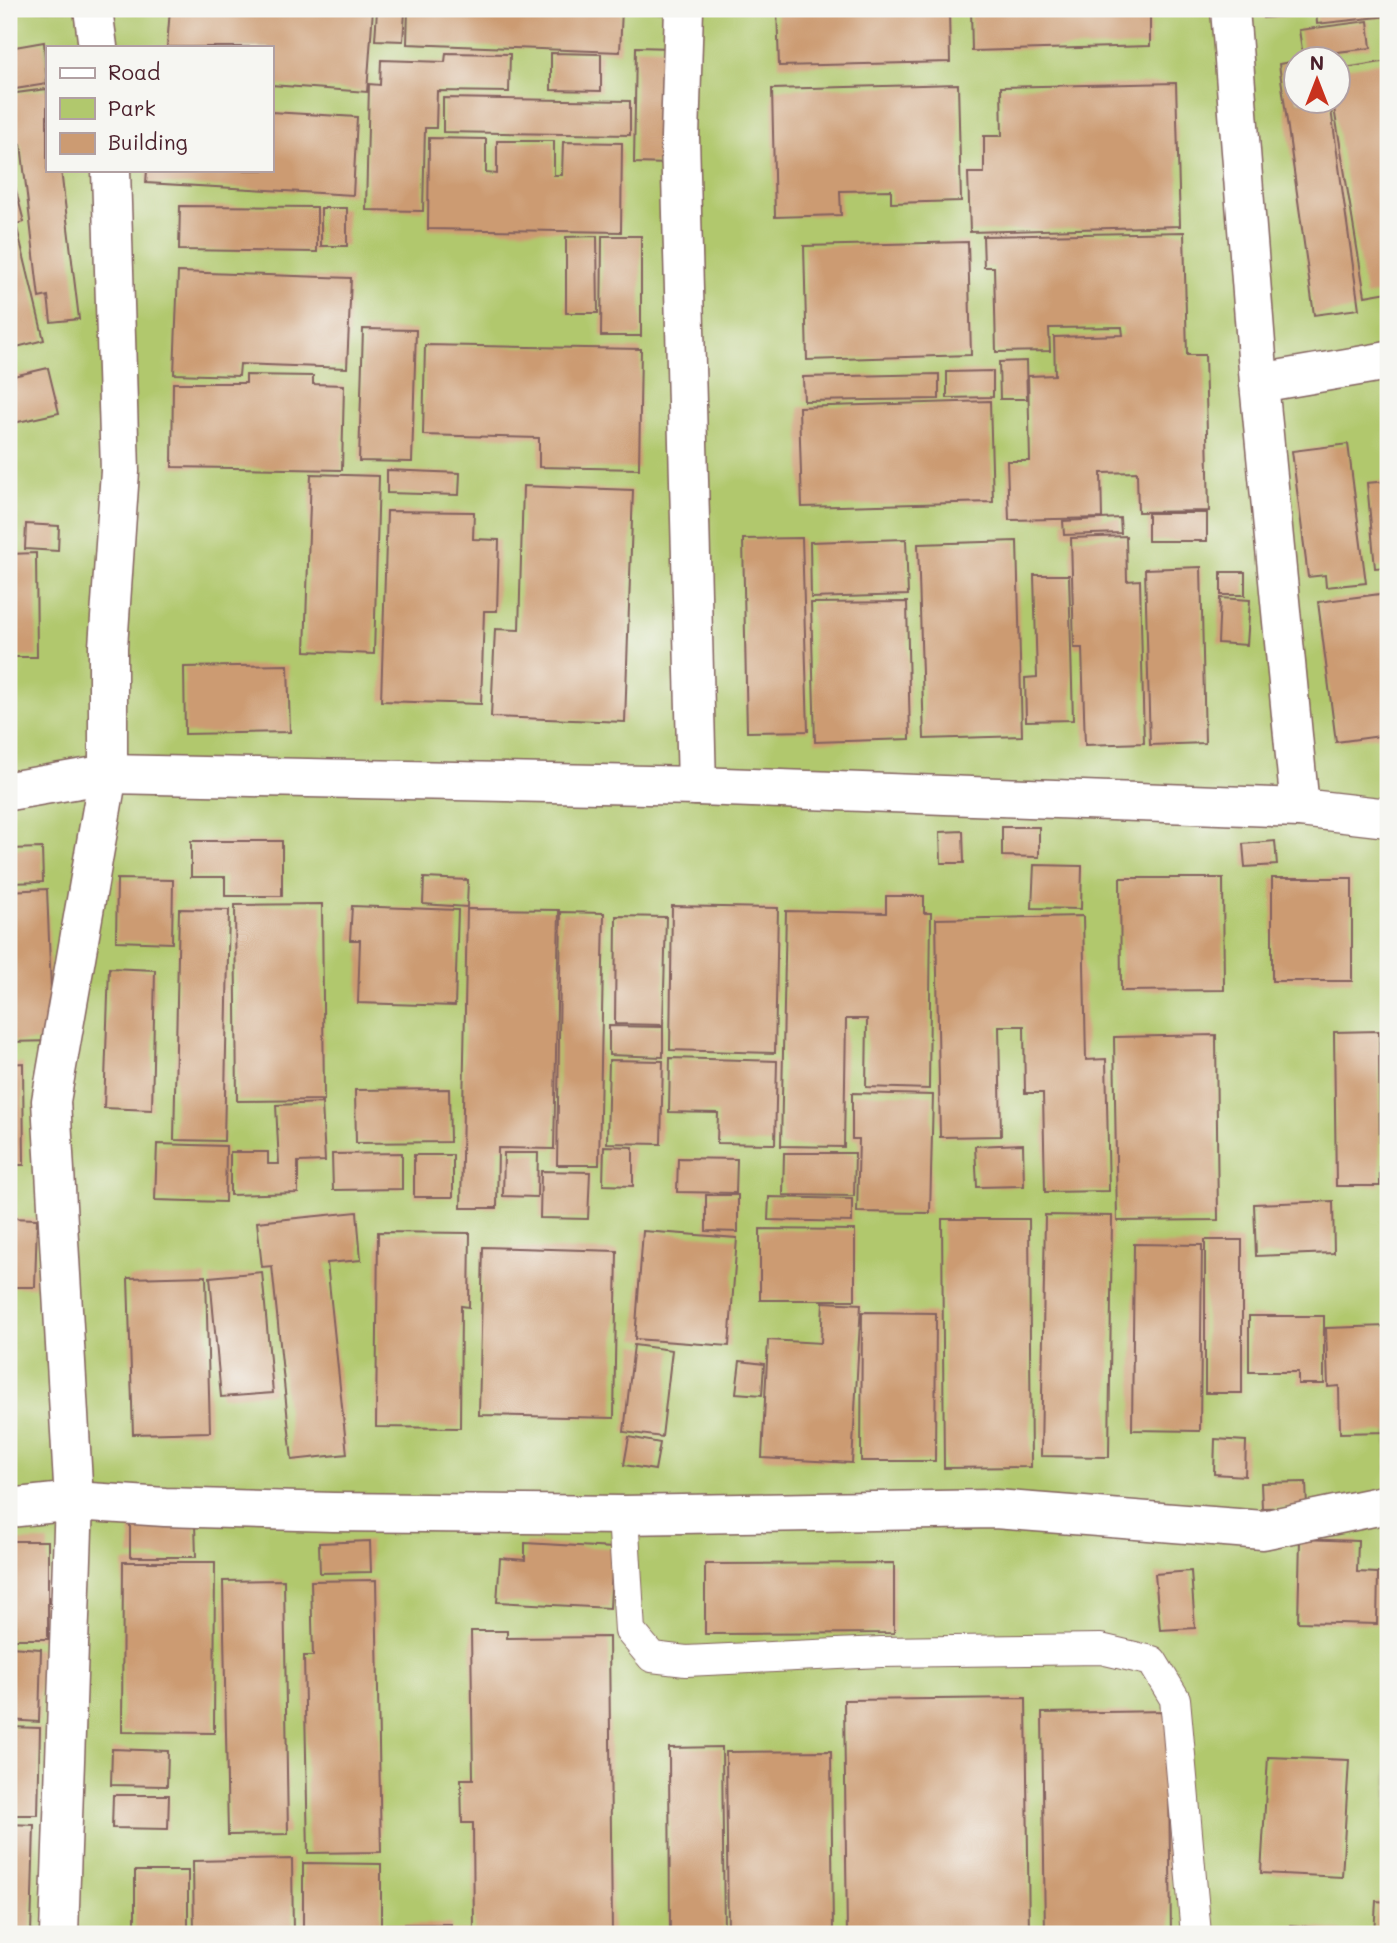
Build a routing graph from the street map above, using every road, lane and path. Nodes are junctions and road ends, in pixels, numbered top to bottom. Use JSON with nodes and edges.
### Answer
{"nodes":[{"id":1,"x":93,"y":9,"type":"edge"},
{"id":2,"x":684,"y":9,"type":"edge"},
{"id":3,"x":1230,"y":9,"type":"edge"},
{"id":4,"x":97,"y":46,"type":"edge"},
{"id":5,"x":111,"y":172,"type":"edge"},
{"id":6,"x":1388,"y":361,"type":"edge"},
{"id":7,"x":1259,"y":383,"type":"junction"},
{"id":8,"x":108,"y":774,"type":"junction"},
{"id":9,"x":697,"y":786,"type":"junction"},
{"id":10,"x":9,"y":791,"type":"edge"},
{"id":11,"x":1300,"y":808,"type":"junction"},
{"id":12,"x":1388,"y":818,"type":"edge"},
{"id":13,"x":74,"y":1501,"type":"junction"},
{"id":14,"x":1388,"y":1504,"type":"edge"},
{"id":15,"x":9,"y":1508,"type":"edge"},
{"id":16,"x":623,"y":1515,"type":"junction"},
{"id":17,"x":59,"y":1934,"type":"edge"},
{"id":18,"x":1196,"y":1934,"type":"edge"}],
"edges":[{"from":1,"to":4,"type":"street"},
{"from":2,"to":9,"type":"street"},
{"from":3,"to":7,"type":"street"},
{"from":5,"to":8,"type":"street"},
{"from":6,"to":7,"type":"street"},
{"from":7,"to":11,"type":"street"},
{"from":8,"to":9,"type":"street"},
{"from":8,"to":10,"type":"street"},
{"from":8,"to":13,"type":"street"},
{"from":9,"to":11,"type":"street"},
{"from":11,"to":12,"type":"street"},
{"from":13,"to":15,"type":"street"},
{"from":13,"to":16,"type":"street"},
{"from":13,"to":17,"type":"street"},
{"from":14,"to":16,"type":"street"},
{"from":16,"to":18,"type":"lane"}]}
